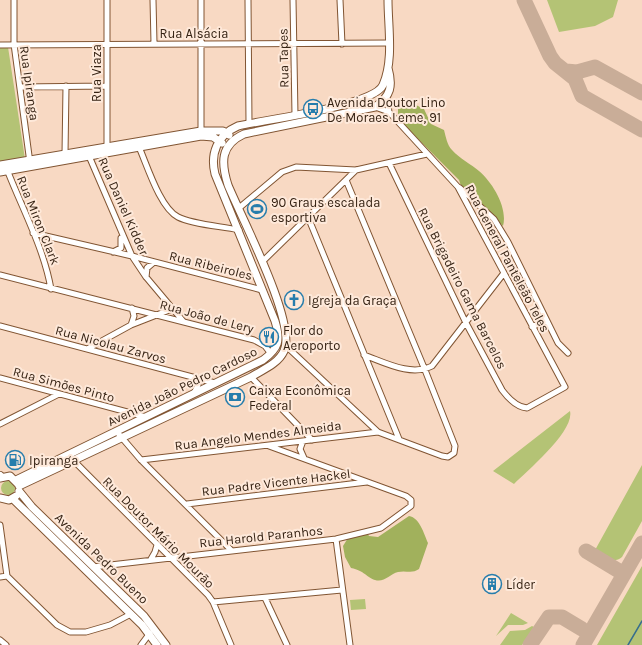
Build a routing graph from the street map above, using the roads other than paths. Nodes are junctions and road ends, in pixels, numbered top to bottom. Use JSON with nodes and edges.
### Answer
{"nodes":[{"id":1,"x":14,"y":0,"type":"edge"},
{"id":2,"x":108,"y":0,"type":"edge"},
{"id":3,"x":153,"y":0,"type":"edge"},
{"id":4,"x":201,"y":0,"type":"edge"},
{"id":5,"x":248,"y":0,"type":"edge"},
{"id":6,"x":294,"y":0,"type":"edge"},
{"id":7,"x":340,"y":0,"type":"edge"},
{"id":8,"x":388,"y":0,"type":"edge"},
{"id":9,"x":202,"y":43,"type":"junction"},
{"id":10,"x":388,"y":43,"type":"junction"},
{"id":11,"x":14,"y":44,"type":"junction"},
{"id":12,"x":108,"y":44,"type":"junction"},
{"id":13,"x":154,"y":44,"type":"junction"},
{"id":14,"x":249,"y":44,"type":"junction"},
{"id":15,"x":294,"y":44,"type":"junction"},
{"id":16,"x":342,"y":44,"type":"junction"},
{"id":17,"x":0,"y":45,"type":"edge"},
{"id":18,"x":388,"y":68,"type":"junction"},
{"id":19,"x":66,"y":86,"type":"junction"},
{"id":20,"x":107,"y":86,"type":"junction"},
{"id":21,"x":20,"y":87,"type":"junction"},
{"id":22,"x":382,"y":87,"type":"junction"},
{"id":23,"x":373,"y":95,"type":"junction"},
{"id":24,"x":387,"y":98,"type":"junction"},
{"id":25,"x":375,"y":107,"type":"junction"},
{"id":26,"x":389,"y":112,"type":"junction"},
{"id":27,"x":295,"y":115,"type":"junction"},
{"id":28,"x":249,"y":123,"type":"junction"},
{"id":29,"x":227,"y":132,"type":"junction"},
{"id":30,"x":201,"y":133,"type":"junction"},
{"id":31,"x":219,"y":141,"type":"junction"},
{"id":32,"x":231,"y":142,"type":"junction"},
{"id":33,"x":107,"y":145,"type":"junction"},
{"id":34,"x":140,"y":147,"type":"junction"},
{"id":35,"x":65,"y":154,"type":"junction"},
{"id":36,"x":426,"y":154,"type":"junction"},
{"id":37,"x":89,"y":156,"type":"junction"},
{"id":38,"x":388,"y":163,"type":"junction"},
{"id":39,"x":31,"y":164,"type":"junction"},
{"id":40,"x":0,"y":165,"type":"edge"},
{"id":41,"x":356,"y":170,"type":"junction"},
{"id":42,"x":4,"y":172,"type":"edge"},
{"id":43,"x":346,"y":180,"type":"junction"},
{"id":44,"x":458,"y":186,"type":"junction"},
{"id":45,"x":239,"y":208,"type":"junction"},
{"id":46,"x":308,"y":217,"type":"junction"},
{"id":47,"x":119,"y":229,"type":"junction"},
{"id":48,"x":239,"y":230,"type":"junction"},
{"id":49,"x":33,"y":233,"type":"junction"},
{"id":50,"x":113,"y":252,"type":"junction"},
{"id":51,"x":132,"y":256,"type":"junction"},
{"id":52,"x":154,"y":262,"type":"junction"},
{"id":53,"x":262,"y":262,"type":"junction"},
{"id":54,"x":504,"y":273,"type":"junction"},
{"id":55,"x":0,"y":275,"type":"edge"},
{"id":56,"x":49,"y":277,"type":"junction"},
{"id":57,"x":146,"y":277,"type":"junction"},
{"id":58,"x":39,"y":285,"type":"junction"},
{"id":59,"x":51,"y":289,"type":"junction"},
{"id":60,"x":262,"y":290,"type":"junction"},
{"id":61,"x":132,"y":308,"type":"junction"},
{"id":62,"x":172,"y":310,"type":"junction"},
{"id":63,"x":159,"y":314,"type":"junction"},
{"id":64,"x":546,"y":320,"type":"junction"},
{"id":65,"x":183,"y":322,"type":"junction"},
{"id":66,"x":466,"y":323,"type":"junction"},
{"id":67,"x":130,"y":325,"type":"junction"},
{"id":68,"x":0,"y":326,"type":"edge"},
{"id":69,"x":532,"y":327,"type":"junction"},
{"id":70,"x":286,"y":346,"type":"junction"},
{"id":71,"x":89,"y":348,"type":"junction"},
{"id":72,"x":568,"y":353,"type":"dead end"},
{"id":73,"x":271,"y":354,"type":"junction"},
{"id":74,"x":364,"y":355,"type":"junction"},
{"id":75,"x":425,"y":370,"type":"junction"},
{"id":76,"x":251,"y":377,"type":"junction"},
{"id":77,"x":0,"y":378,"type":"edge"},
{"id":78,"x":194,"y":378,"type":"junction"},
{"id":79,"x":216,"y":383,"type":"junction"},
{"id":80,"x":565,"y":387,"type":"joint"},
{"id":81,"x":59,"y":394,"type":"junction"},
{"id":82,"x":194,"y":394,"type":"junction"},
{"id":83,"x":146,"y":417,"type":"junction"},
{"id":84,"x":0,"y":424,"type":"edge"},
{"id":85,"x":117,"y":432,"type":"junction"},
{"id":86,"x":378,"y":432,"type":"junction"},
{"id":87,"x":123,"y":438,"type":"junction"},
{"id":88,"x":399,"y":439,"type":"junction"},
{"id":89,"x":312,"y":440,"type":"junction"},
{"id":90,"x":303,"y":441,"type":"junction"},
{"id":91,"x":290,"y":443,"type":"junction"},
{"id":92,"x":269,"y":446,"type":"junction"},
{"id":93,"x":290,"y":453,"type":"junction"},
{"id":94,"x":304,"y":458,"type":"junction"},
{"id":95,"x":141,"y":460,"type":"junction"},
{"id":96,"x":74,"y":461,"type":"junction"},
{"id":97,"x":0,"y":477,"type":"edge"},
{"id":98,"x":368,"y":482,"type":"junction"},
{"id":99,"x":18,"y":486,"type":"junction"},
{"id":100,"x":13,"y":499,"type":"junction"},
{"id":101,"x":1,"y":500,"type":"edge"},
{"id":102,"x":187,"y":504,"type":"junction"},
{"id":103,"x":0,"y":525,"type":"edge"},
{"id":104,"x":336,"y":539,"type":"junction"},
{"id":105,"x":157,"y":546,"type":"junction"},
{"id":106,"x":231,"y":550,"type":"junction"},
{"id":107,"x":185,"y":556,"type":"junction"},
{"id":108,"x":170,"y":558,"type":"junction"},
{"id":109,"x":151,"y":559,"type":"junction"},
{"id":110,"x":93,"y":567,"type":"junction"},
{"id":111,"x":182,"y":570,"type":"junction"},
{"id":112,"x":7,"y":576,"type":"junction"},
{"id":113,"x":0,"y":577,"type":"edge"},
{"id":114,"x":342,"y":590,"type":"junction"},
{"id":115,"x":265,"y":598,"type":"junction"},
{"id":116,"x":213,"y":602,"type":"junction"},
{"id":117,"x":131,"y":614,"type":"junction"},
{"id":118,"x":150,"y":633,"type":"junction"},
{"id":119,"x":0,"y":640,"type":"edge"},
{"id":120,"x":6,"y":645,"type":"edge"},
{"id":121,"x":141,"y":645,"type":"edge"},
{"id":122,"x":157,"y":645,"type":"edge"},
{"id":123,"x":166,"y":645,"type":"edge"},
{"id":124,"x":231,"y":645,"type":"edge"},
{"id":125,"x":287,"y":645,"type":"edge"},
{"id":126,"x":350,"y":645,"type":"edge"}],
"edges":[{"from":1,"to":11,"type":"street","name":"Rua Ipiranga"},
{"from":2,"to":12,"type":"street","name":"Rua Viaza"},
{"from":3,"to":13,"type":"street"},
{"from":4,"to":9,"type":"street"},
{"from":5,"to":14,"type":"street"},
{"from":6,"to":15,"type":"street","name":"Rua Tapes"},
{"from":7,"to":16,"type":"street"},
{"from":8,"to":10,"type":"main road"},
{"from":9,"to":13,"type":"street","name":"Rua Alsácia"},
{"from":9,"to":14,"type":"street","name":"Rua Alsácia"},
{"from":9,"to":30,"type":"street"},
{"from":10,"to":16,"type":"street","name":"Rua Alsácia"},
{"from":10,"to":18,"type":"main road"},
{"from":11,"to":12,"type":"street","name":"Rua Alsácia"},
{"from":11,"to":17,"type":"street","name":"Rua Alsácia"},
{"from":11,"to":21,"type":"street","name":"Rua Ipiranga"},
{"from":12,"to":13,"type":"street","name":"Rua Alsácia"},
{"from":12,"to":20,"type":"street","name":"Rua Viaza"},
{"from":14,"to":15,"type":"street","name":"Rua Alsácia"},
{"from":14,"to":28,"type":"street"},
{"from":15,"to":16,"type":"street","name":"Rua Alsácia"},
{"from":15,"to":27,"type":"street","name":"Rua Tapes"},
{"from":18,"to":22,"type":"main road"},
{"from":18,"to":24,"type":"main road"},
{"from":19,"to":20,"type":"street"},
{"from":19,"to":21,"type":"street"},
{"from":19,"to":35,"type":"street"},
{"from":20,"to":33,"type":"street","name":"Rua Viaza"},
{"from":21,"to":39,"type":"street","name":"Rua Ipiranga"},
{"from":22,"to":23,"type":"main road"},
{"from":22,"to":24,"type":"main road"},
{"from":23,"to":25,"type":"main road"},
{"from":23,"to":27,"type":"main road"},
{"from":24,"to":25,"type":"main road"},
{"from":24,"to":26,"type":"street"},
{"from":25,"to":26,"type":"street","name":"Rua General Panteleão Teles"},
{"from":25,"to":32,"type":"main road"},
{"from":26,"to":36,"type":"street","name":"Rua General Panteleão Teles"},
{"from":27,"to":28,"type":"main road"},
{"from":28,"to":29,"type":"main road"},
{"from":29,"to":30,"type":"main road"},
{"from":29,"to":31,"type":"main road","name":"Avenida João Pedro Cardoso"},
{"from":29,"to":32,"type":"main road"},
{"from":30,"to":31,"type":"main road"},
{"from":30,"to":33,"type":"main road"},
{"from":30,"to":34,"type":"main road"},
{"from":31,"to":32,"type":"main road"},
{"from":31,"to":48,"type":"main road","name":"Avenida João Pedro Cardoso"},
{"from":32,"to":45,"type":"main road"},
{"from":33,"to":35,"type":"main road"},
{"from":34,"to":37,"type":"main road"},
{"from":34,"to":48,"type":"street"},
{"from":35,"to":39,"type":"main road"},
{"from":36,"to":38,"type":"street"},
{"from":36,"to":44,"type":"street","name":"Rua General Panteleão Teles"},
{"from":37,"to":39,"type":"main road"},
{"from":37,"to":47,"type":"street","name":"Rua Daniel Kidder"},
{"from":38,"to":41,"type":"street"},
{"from":38,"to":66,"type":"street","name":"Rua Brigadeiro Gama Barcelos"},
{"from":39,"to":40,"type":"main road"},
{"from":39,"to":42,"type":"main road"},
{"from":41,"to":43,"type":"street"},
{"from":41,"to":45,"type":"street"},
{"from":42,"to":49,"type":"street","name":"Rua Miron Clark"},
{"from":43,"to":46,"type":"street"},
{"from":43,"to":75,"type":"street"},
{"from":44,"to":54,"type":"street","name":"Rua General Panteleão Teles"},
{"from":44,"to":64,"type":"street"},
{"from":45,"to":53,"type":"main road"},
{"from":46,"to":53,"type":"street"},
{"from":46,"to":74,"type":"street"},
{"from":47,"to":50,"type":"street"},
{"from":47,"to":51,"type":"street","name":"Rua Daniel Kidder"},
{"from":48,"to":60,"type":"main road","name":"Avenida João Pedro Cardoso"},
{"from":49,"to":50,"type":"street","name":"Rua Ribeiroles"},
{"from":49,"to":56,"type":"street","name":"Rua Miron Clark"},
{"from":50,"to":51,"type":"street","name":"Rua Ribeiroles"},
{"from":51,"to":52,"type":"street","name":"Rua Ribeiroles"},
{"from":51,"to":57,"type":"street","name":"Rua Daniel Kidder"},
{"from":52,"to":57,"type":"street","name":"Rua Ribeiroles"},
{"from":52,"to":60,"type":"street","name":"Rua Ribeiroles"},
{"from":53,"to":70,"type":"main road"},
{"from":54,"to":66,"type":"street"},
{"from":54,"to":69,"type":"street","name":"Rua General Panteleão Teles"},
{"from":55,"to":58,"type":"street","name":"Rua João de Lery"},
{"from":56,"to":58,"type":"street","name":"Rua Miron Clark"},
{"from":56,"to":59,"type":"street","name":"Rua Miron Clark"},
{"from":57,"to":62,"type":"street","name":"Rua Daniel Kidder"},
{"from":58,"to":59,"type":"street","name":"Rua João de Lery"},
{"from":59,"to":61,"type":"street","name":"Rua João de Lery"},
{"from":60,"to":73,"type":"main road","name":"Avenida João Pedro Cardoso"},
{"from":61,"to":63,"type":"street","name":"Rua João de Lery"},
{"from":61,"to":67,"type":"street"},
{"from":62,"to":63,"type":"street"},
{"from":62,"to":65,"type":"street","name":"Rua Daniel Kidder"},
{"from":63,"to":65,"type":"street","name":"Rua João de Lery"},
{"from":63,"to":67,"type":"street"},
{"from":64,"to":69,"type":"street"},
{"from":64,"to":72,"type":"street"},
{"from":65,"to":73,"type":"street","name":"Rua João de Lery"},
{"from":66,"to":75,"type":"street"},
{"from":66,"to":80,"type":"street","name":"Rua Brigadeiro Gama Barcelos"},
{"from":67,"to":71,"type":"street"},
{"from":68,"to":71,"type":"street","name":"Rua Nicolau Zarvos"},
{"from":69,"to":80,"type":"street","name":"Rua General Panteleão Teles"},
{"from":70,"to":76,"type":"main road","name":"Avenida João Pedro Cardoso"},
{"from":70,"to":86,"type":"street"},
{"from":71,"to":78,"type":"street","name":"Rua Nicolau Zarvos"},
{"from":73,"to":79,"type":"main road","name":"Avenida João Pedro Cardoso"},
{"from":74,"to":75,"type":"street"},
{"from":74,"to":88,"type":"street"},
{"from":75,"to":88,"type":"street"},
{"from":76,"to":87,"type":"main road","name":"Avenida João Pedro Cardoso"},
{"from":76,"to":89,"type":"street"},
{"from":77,"to":81,"type":"street","name":"Rua Simões Pinto"},
{"from":78,"to":79,"type":"street","name":"Rua Nicolau Zarvos"},
{"from":78,"to":82,"type":"street"},
{"from":79,"to":82,"type":"main road","name":"Avenida João Pedro Cardoso"},
{"from":81,"to":83,"type":"street","name":"Rua Simões Pinto"},
{"from":81,"to":84,"type":"street"},
{"from":82,"to":83,"type":"main road","name":"Avenida João Pedro Cardoso"},
{"from":83,"to":85,"type":"main road","name":"Avenida João Pedro Cardoso"},
{"from":85,"to":87,"type":"street"},
{"from":85,"to":99,"type":"main road","name":"Avenida João Pedro Cardoso"},
{"from":86,"to":88,"type":"street"},
{"from":86,"to":89,"type":"street","name":"Rua Angelo Mendes Almeida"},
{"from":87,"to":95,"type":"street"},
{"from":87,"to":96,"type":"main road","name":"Avenida João Pedro Cardoso"},
{"from":89,"to":90,"type":"street","name":"Rua Angelo Mendes Almeida"},
{"from":90,"to":91,"type":"street","name":"Rua Angelo Mendes Almeida"},
{"from":90,"to":94,"type":"street"},
{"from":91,"to":92,"type":"street","name":"Rua Angelo Mendes Almeida"},
{"from":91,"to":93,"type":"street"},
{"from":92,"to":93,"type":"street"},
{"from":92,"to":95,"type":"street","name":"Rua Angelo Mendes Almeida"},
{"from":93,"to":94,"type":"street"},
{"from":94,"to":98,"type":"street"},
{"from":95,"to":102,"type":"street"},
{"from":96,"to":99,"type":"main road","name":"Avenida João Pedro Cardoso"},
{"from":96,"to":105,"type":"street","name":"Rua Doutor Mário Mourão"},
{"from":97,"to":99,"type":"main road"},
{"from":98,"to":102,"type":"street","name":"Rua Padre Vicente Hackel"},
{"from":98,"to":104,"type":"street","name":"Rua Harold Paranhos"},
{"from":99,"to":100,"type":"main road"},
{"from":99,"to":110,"type":"main road","name":"Avenida Pedro Bueno"},
{"from":100,"to":101,"type":"main road"},
{"from":100,"to":117,"type":"main road","name":"Avenida Pedro Bueno"},
{"from":102,"to":106,"type":"street"},
{"from":103,"to":112,"type":"street"},
{"from":104,"to":106,"type":"street","name":"Rua Harold Paranhos"},
{"from":104,"to":114,"type":"street"},
{"from":105,"to":108,"type":"street","name":"Rua Doutor Mário Mourão"},
{"from":105,"to":109,"type":"street"},
{"from":106,"to":107,"type":"street","name":"Rua Harold Paranhos"},
{"from":107,"to":108,"type":"street","name":"Rua Harold Paranhos"},
{"from":107,"to":111,"type":"street"},
{"from":108,"to":109,"type":"street","name":"Rua Harold Paranhos"},
{"from":108,"to":111,"type":"street","name":"Rua Doutor Mário Mourão"},
{"from":109,"to":110,"type":"street","name":"Rua Harold Paranhos"},
{"from":110,"to":123,"type":"main road","name":"Avenida Pedro Bueno"},
{"from":111,"to":116,"type":"street","name":"Rua Doutor Mário Mourão"},
{"from":112,"to":113,"type":"street"},
{"from":112,"to":117,"type":"street"},
{"from":114,"to":115,"type":"street"},
{"from":114,"to":126,"type":"street"},
{"from":115,"to":116,"type":"street"},
{"from":115,"to":125,"type":"street"},
{"from":116,"to":124,"type":"street","name":"Rua Doutor Mário Mourão"},
{"from":117,"to":118,"type":"main road","name":"Avenida Pedro Bueno"},
{"from":118,"to":121,"type":"street"},
{"from":118,"to":122,"type":"main road","name":"Avenida Pedro Bueno"},
{"from":119,"to":120,"type":"street"}]}
